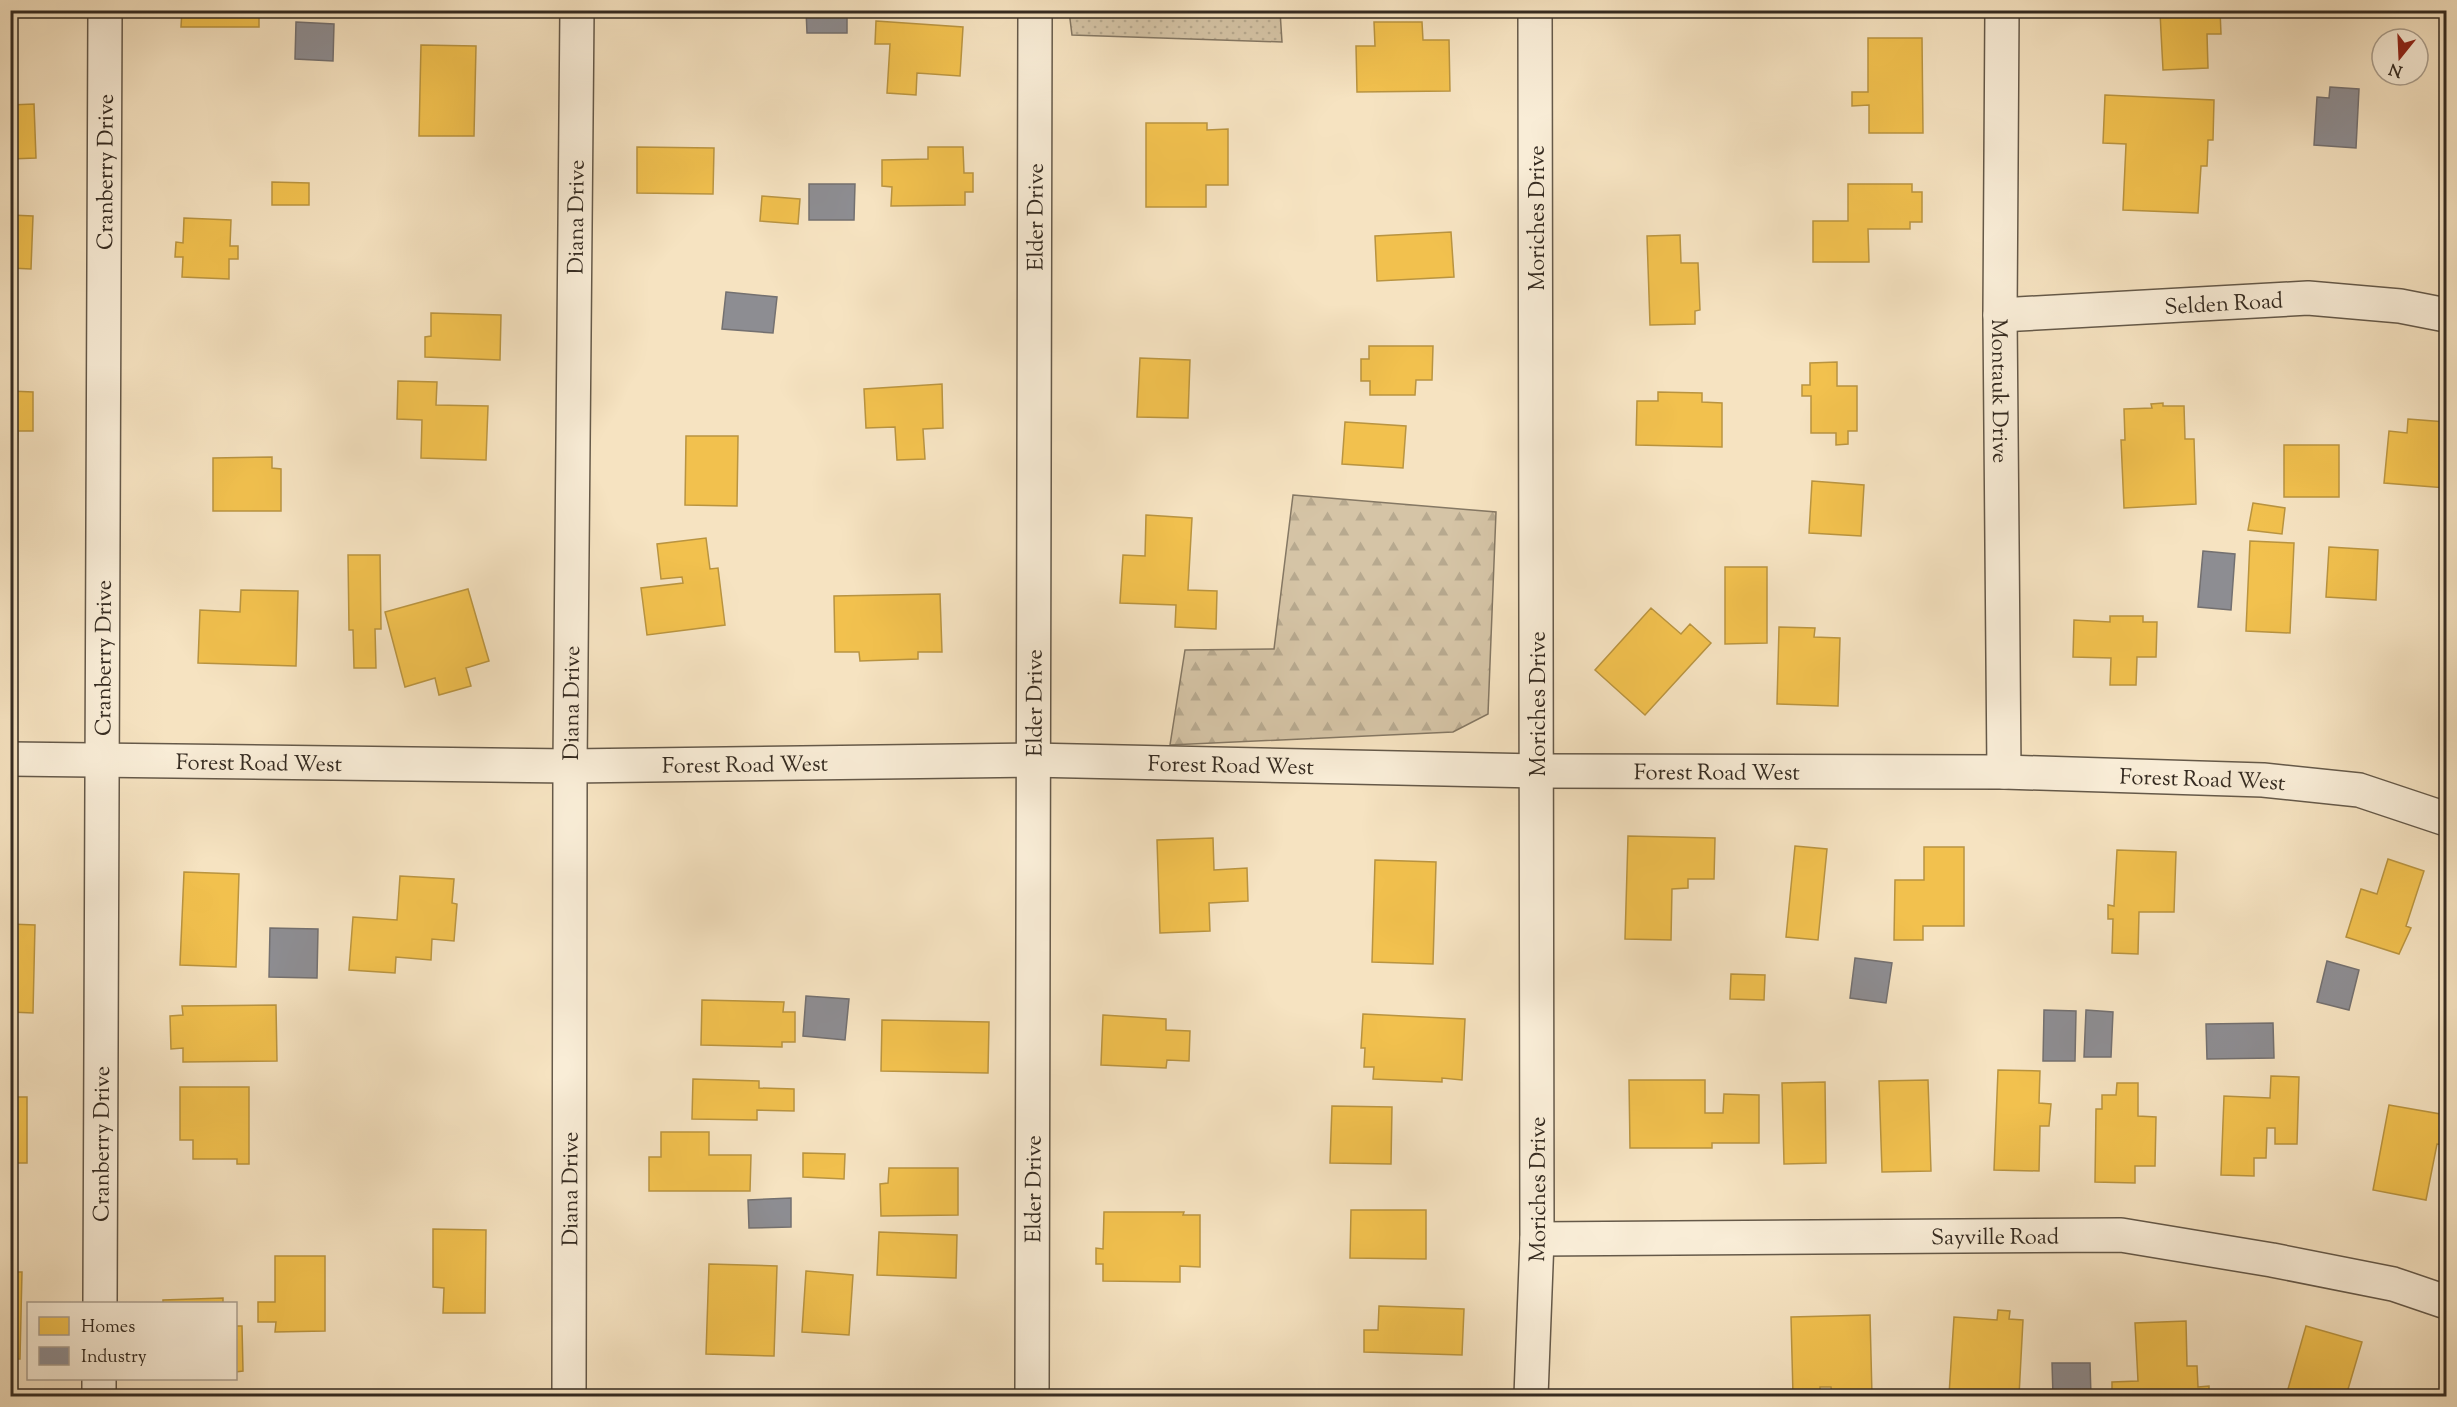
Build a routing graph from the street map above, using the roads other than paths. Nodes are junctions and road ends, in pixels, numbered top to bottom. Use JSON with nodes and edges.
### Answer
{"nodes":[{"id":1,"x":105,"y":10,"type":"edge"},
{"id":2,"x":577,"y":10,"type":"edge"},
{"id":3,"x":1035,"y":10,"type":"edge"},
{"id":4,"x":1534,"y":10,"type":"edge"},
{"id":5,"x":2002,"y":10,"type":"edge"},
{"id":6,"x":2000,"y":315,"type":"junction"},
{"id":7,"x":2446,"y":315,"type":"edge"},
{"id":8,"x":10,"y":759,"type":"edge"},
{"id":9,"x":104,"y":759,"type":"junction"},
{"id":10,"x":1031,"y":760,"type":"junction"},
{"id":11,"x":570,"y":766,"type":"junction"},
{"id":12,"x":1538,"y":771,"type":"junction"},
{"id":13,"x":2004,"y":772,"type":"junction"},
{"id":14,"x":2446,"y":819,"type":"edge"},
{"id":15,"x":1537,"y":1239,"type":"junction"},
{"id":16,"x":100,"y":1302,"type":"edge"},
{"id":17,"x":2446,"y":1302,"type":"edge"},
{"id":18,"x":99,"y":1380,"type":"edge"},
{"id":19,"x":99,"y":1396,"type":"edge"},
{"id":20,"x":569,"y":1396,"type":"edge"},
{"id":21,"x":1032,"y":1396,"type":"edge"},
{"id":22,"x":1531,"y":1396,"type":"edge"}],
"edges":[{"from":1,"to":9,"type":"street","name":"Cranberry Drive"},
{"from":2,"to":11,"type":"street","name":"Diana Drive"},
{"from":3,"to":10,"type":"street","name":"Elder Drive"},
{"from":4,"to":12,"type":"street","name":"Moriches Drive"},
{"from":5,"to":6,"type":"street","name":"Montauk Drive"},
{"from":6,"to":7,"type":"street","name":"Selden Road"},
{"from":6,"to":13,"type":"street","name":"Montauk Drive"},
{"from":8,"to":9,"type":"street","name":"Forest Road West"},
{"from":9,"to":11,"type":"street","name":"Forest Road West"},
{"from":9,"to":16,"type":"street","name":"Cranberry Drive"},
{"from":10,"to":11,"type":"street","name":"Forest Road West"},
{"from":10,"to":12,"type":"street","name":"Forest Road West"},
{"from":10,"to":21,"type":"street","name":"Elder Drive"},
{"from":11,"to":20,"type":"street","name":"Diana Drive"},
{"from":12,"to":13,"type":"street","name":"Forest Road West"},
{"from":12,"to":15,"type":"street","name":"Moriches Drive"},
{"from":13,"to":14,"type":"street","name":"Forest Road West"},
{"from":15,"to":17,"type":"street","name":"Sayville Road"},
{"from":15,"to":22,"type":"street","name":"Moriches Drive"},
{"from":18,"to":19,"type":"street"}]}
